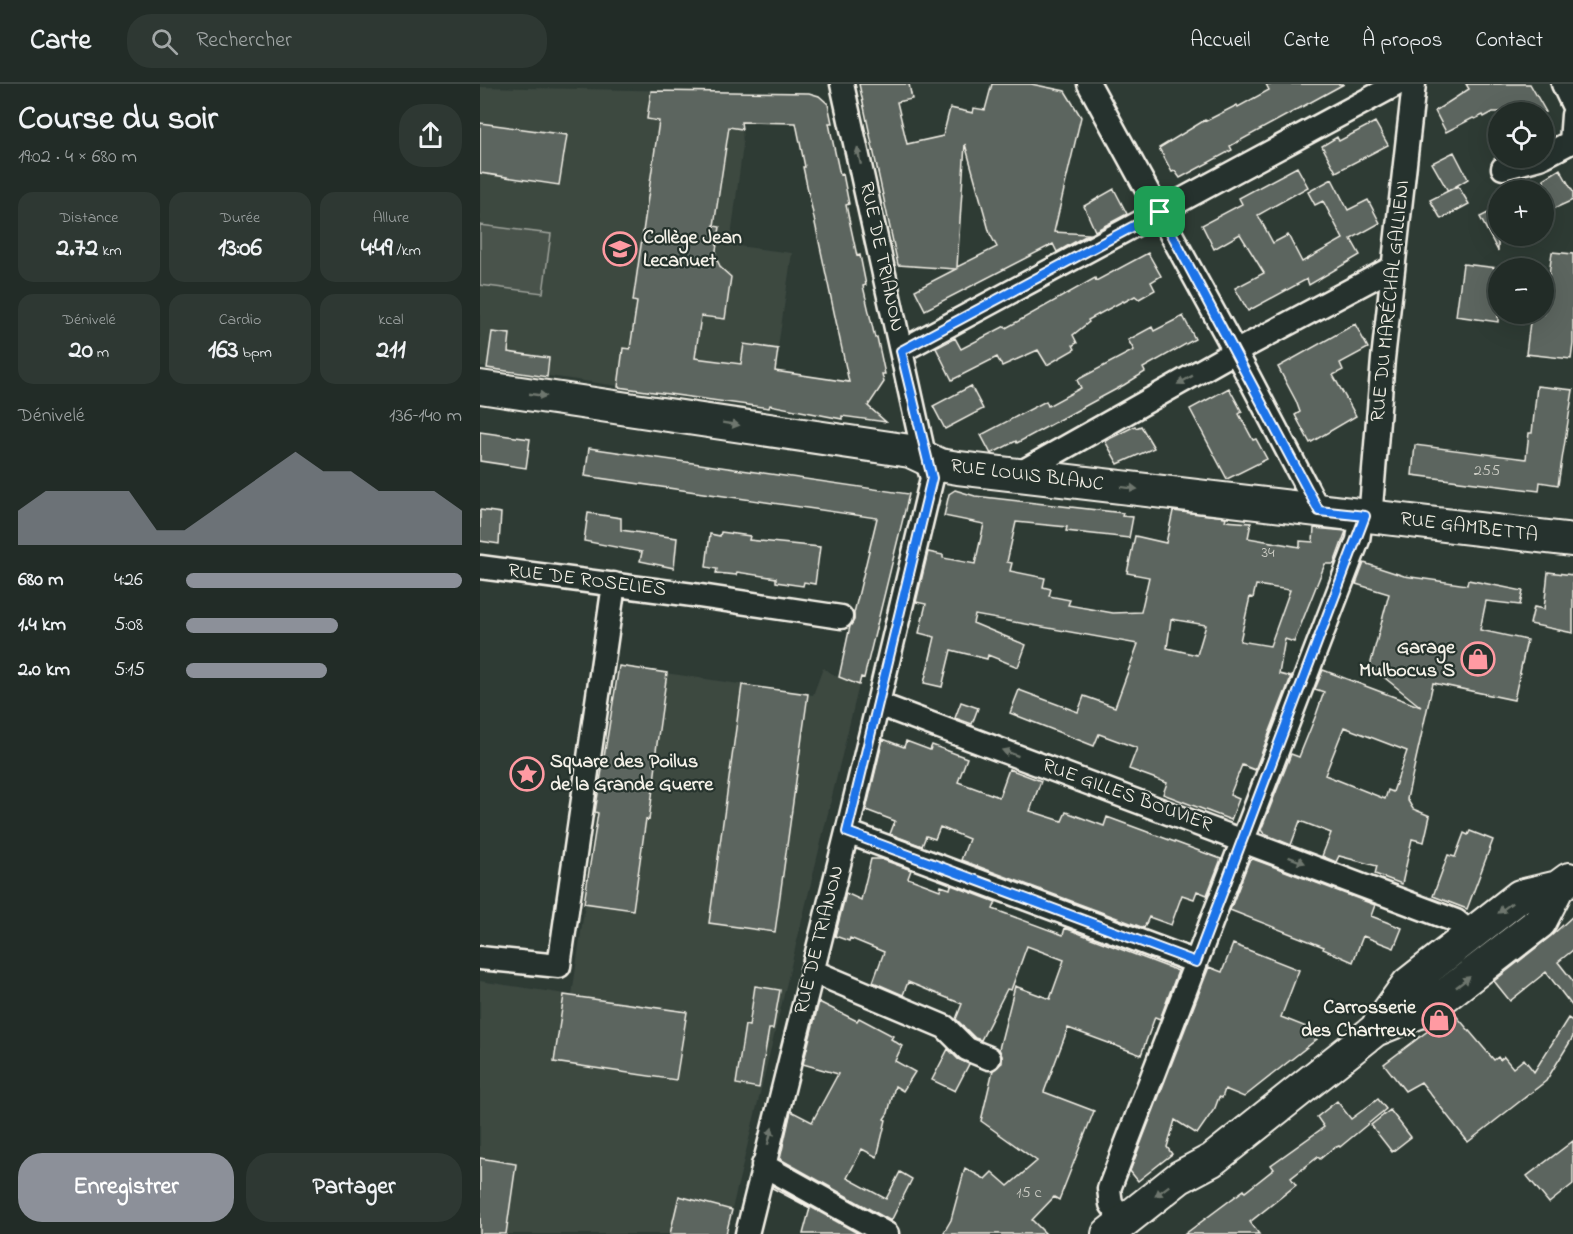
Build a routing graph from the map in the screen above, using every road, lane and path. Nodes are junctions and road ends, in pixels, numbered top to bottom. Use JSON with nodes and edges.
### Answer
{"nodes":[{"id":1,"x":842,"y":84,"type":"edge"},
{"id":2,"x":1089,"y":84,"type":"edge"},
{"id":3,"x":1397,"y":84,"type":"edge"},
{"id":4,"x":1414,"y":84,"type":"edge"},
{"id":5,"x":1563,"y":84,"type":"edge"},
{"id":6,"x":1573,"y":105,"type":"edge"},
{"id":7,"x":1573,"y":115,"type":"edge"},
{"id":8,"x":1554,"y":151,"type":"edge"},
{"id":9,"x":1160,"y":212,"type":"junction"},
{"id":10,"x":1392,"y":268,"type":"junction"},
{"id":11,"x":901,"y":351,"type":"junction"},
{"id":12,"x":1236,"y":352,"type":"junction"},
{"id":13,"x":480,"y":387,"type":"edge"},
{"id":14,"x":926,"y":459,"type":"junction"},
{"id":15,"x":1018,"y":474,"type":"junction"},
{"id":16,"x":1319,"y":511,"type":"junction"},
{"id":17,"x":1365,"y":516,"type":"junction"},
{"id":18,"x":1573,"y":540,"type":"edge"},
{"id":19,"x":480,"y":567,"type":"edge"},
{"id":20,"x":614,"y":584,"type":"junction"},
{"id":21,"x":841,"y":617,"type":"dead end"},
{"id":22,"x":878,"y":704,"type":"junction"},
{"id":23,"x":847,"y":832,"type":"junction"},
{"id":24,"x":1242,"y":839,"type":"junction"},
{"id":25,"x":1566,"y":881,"type":"edge"},
{"id":26,"x":1472,"y":934,"type":"junction"},
{"id":27,"x":480,"y":958,"type":"edge"},
{"id":28,"x":1196,"y":962,"type":"junction"},
{"id":29,"x":812,"y":971,"type":"junction"},
{"id":30,"x":1376,"y":1030,"type":"junction"},
{"id":31,"x":989,"y":1058,"type":"dead end"},
{"id":32,"x":763,"y":1165,"type":"junction"},
{"id":33,"x":1125,"y":1230,"type":"edge"},
{"id":34,"x":747,"y":1234,"type":"edge"},
{"id":35,"x":887,"y":1234,"type":"edge"}],
"edges":[{"from":11,"to":1,"type":"street","name":"RUE DE TRIANON","one_way":true},
{"from":2,"to":9,"type":"street"},
{"from":3,"to":9,"type":"street"},
{"from":4,"to":10,"type":"street","name":"RUE DU MARÉCHAL GALLIENI"},
{"from":5,"to":6,"type":"street"},
{"from":7,"to":8,"type":"street"},
{"from":9,"to":11,"type":"street"},
{"from":9,"to":12,"type":"street"},
{"from":10,"to":12,"type":"street"},
{"from":10,"to":17,"type":"street","name":"RUE DU MARÉCHAL GALLIENI"},
{"from":11,"to":14,"type":"street","name":"RUE DE TRIANON"},
{"from":12,"to":15,"type":"street","one_way":true},
{"from":12,"to":16,"type":"street"},
{"from":13,"to":14,"type":"street","name":"RUE LOUIS BLANC","one_way":true},
{"from":14,"to":15,"type":"street","name":"RUE LOUIS BLANC"},
{"from":14,"to":22,"type":"street","name":"RUE DE TRIANON"},
{"from":15,"to":16,"type":"street","name":"RUE LOUIS BLANC","one_way":true},
{"from":16,"to":17,"type":"street","name":"RUE LOUIS BLANC"},
{"from":17,"to":18,"type":"street","name":"RUE GAMBETTA"},
{"from":17,"to":24,"type":"street","name":"RUE DU MARÉCHAL GALLIENI"},
{"from":19,"to":20,"type":"street","name":"RUE DE ROSELIES"},
{"from":20,"to":21,"type":"street","name":"RUE DE ROSELIES"},
{"from":20,"to":27,"type":"street"},
{"from":22,"to":23,"type":"street","name":"RUE DE TRIANON"},
{"from":24,"to":22,"type":"street","name":"RUE GILLES BOUVIER","one_way":true},
{"from":23,"to":28,"type":"street"},
{"from":23,"to":29,"type":"street","name":"RUE DE TRIANON"},
{"from":24,"to":26,"type":"street","name":"RUE GILLES BOUVIER","one_way":true},
{"from":24,"to":28,"type":"street","name":"RUE DU MARÉCHAL GALLIENI"},
{"from":25,"to":26,"type":"street","one_way":true},
{"from":30,"to":25,"type":"street","one_way":true},
{"from":26,"to":30,"type":"street"},
{"from":28,"to":33,"type":"street","name":"RUE DU MARÉCHAL GALLIENI"},
{"from":29,"to":31,"type":"street"},
{"from":32,"to":29,"type":"street","name":"RUE DE TRIANON","one_way":true},
{"from":30,"to":33,"type":"street"},
{"from":32,"to":34,"type":"street","name":"RUE DE TRIANON"},
{"from":32,"to":35,"type":"street"}]}
